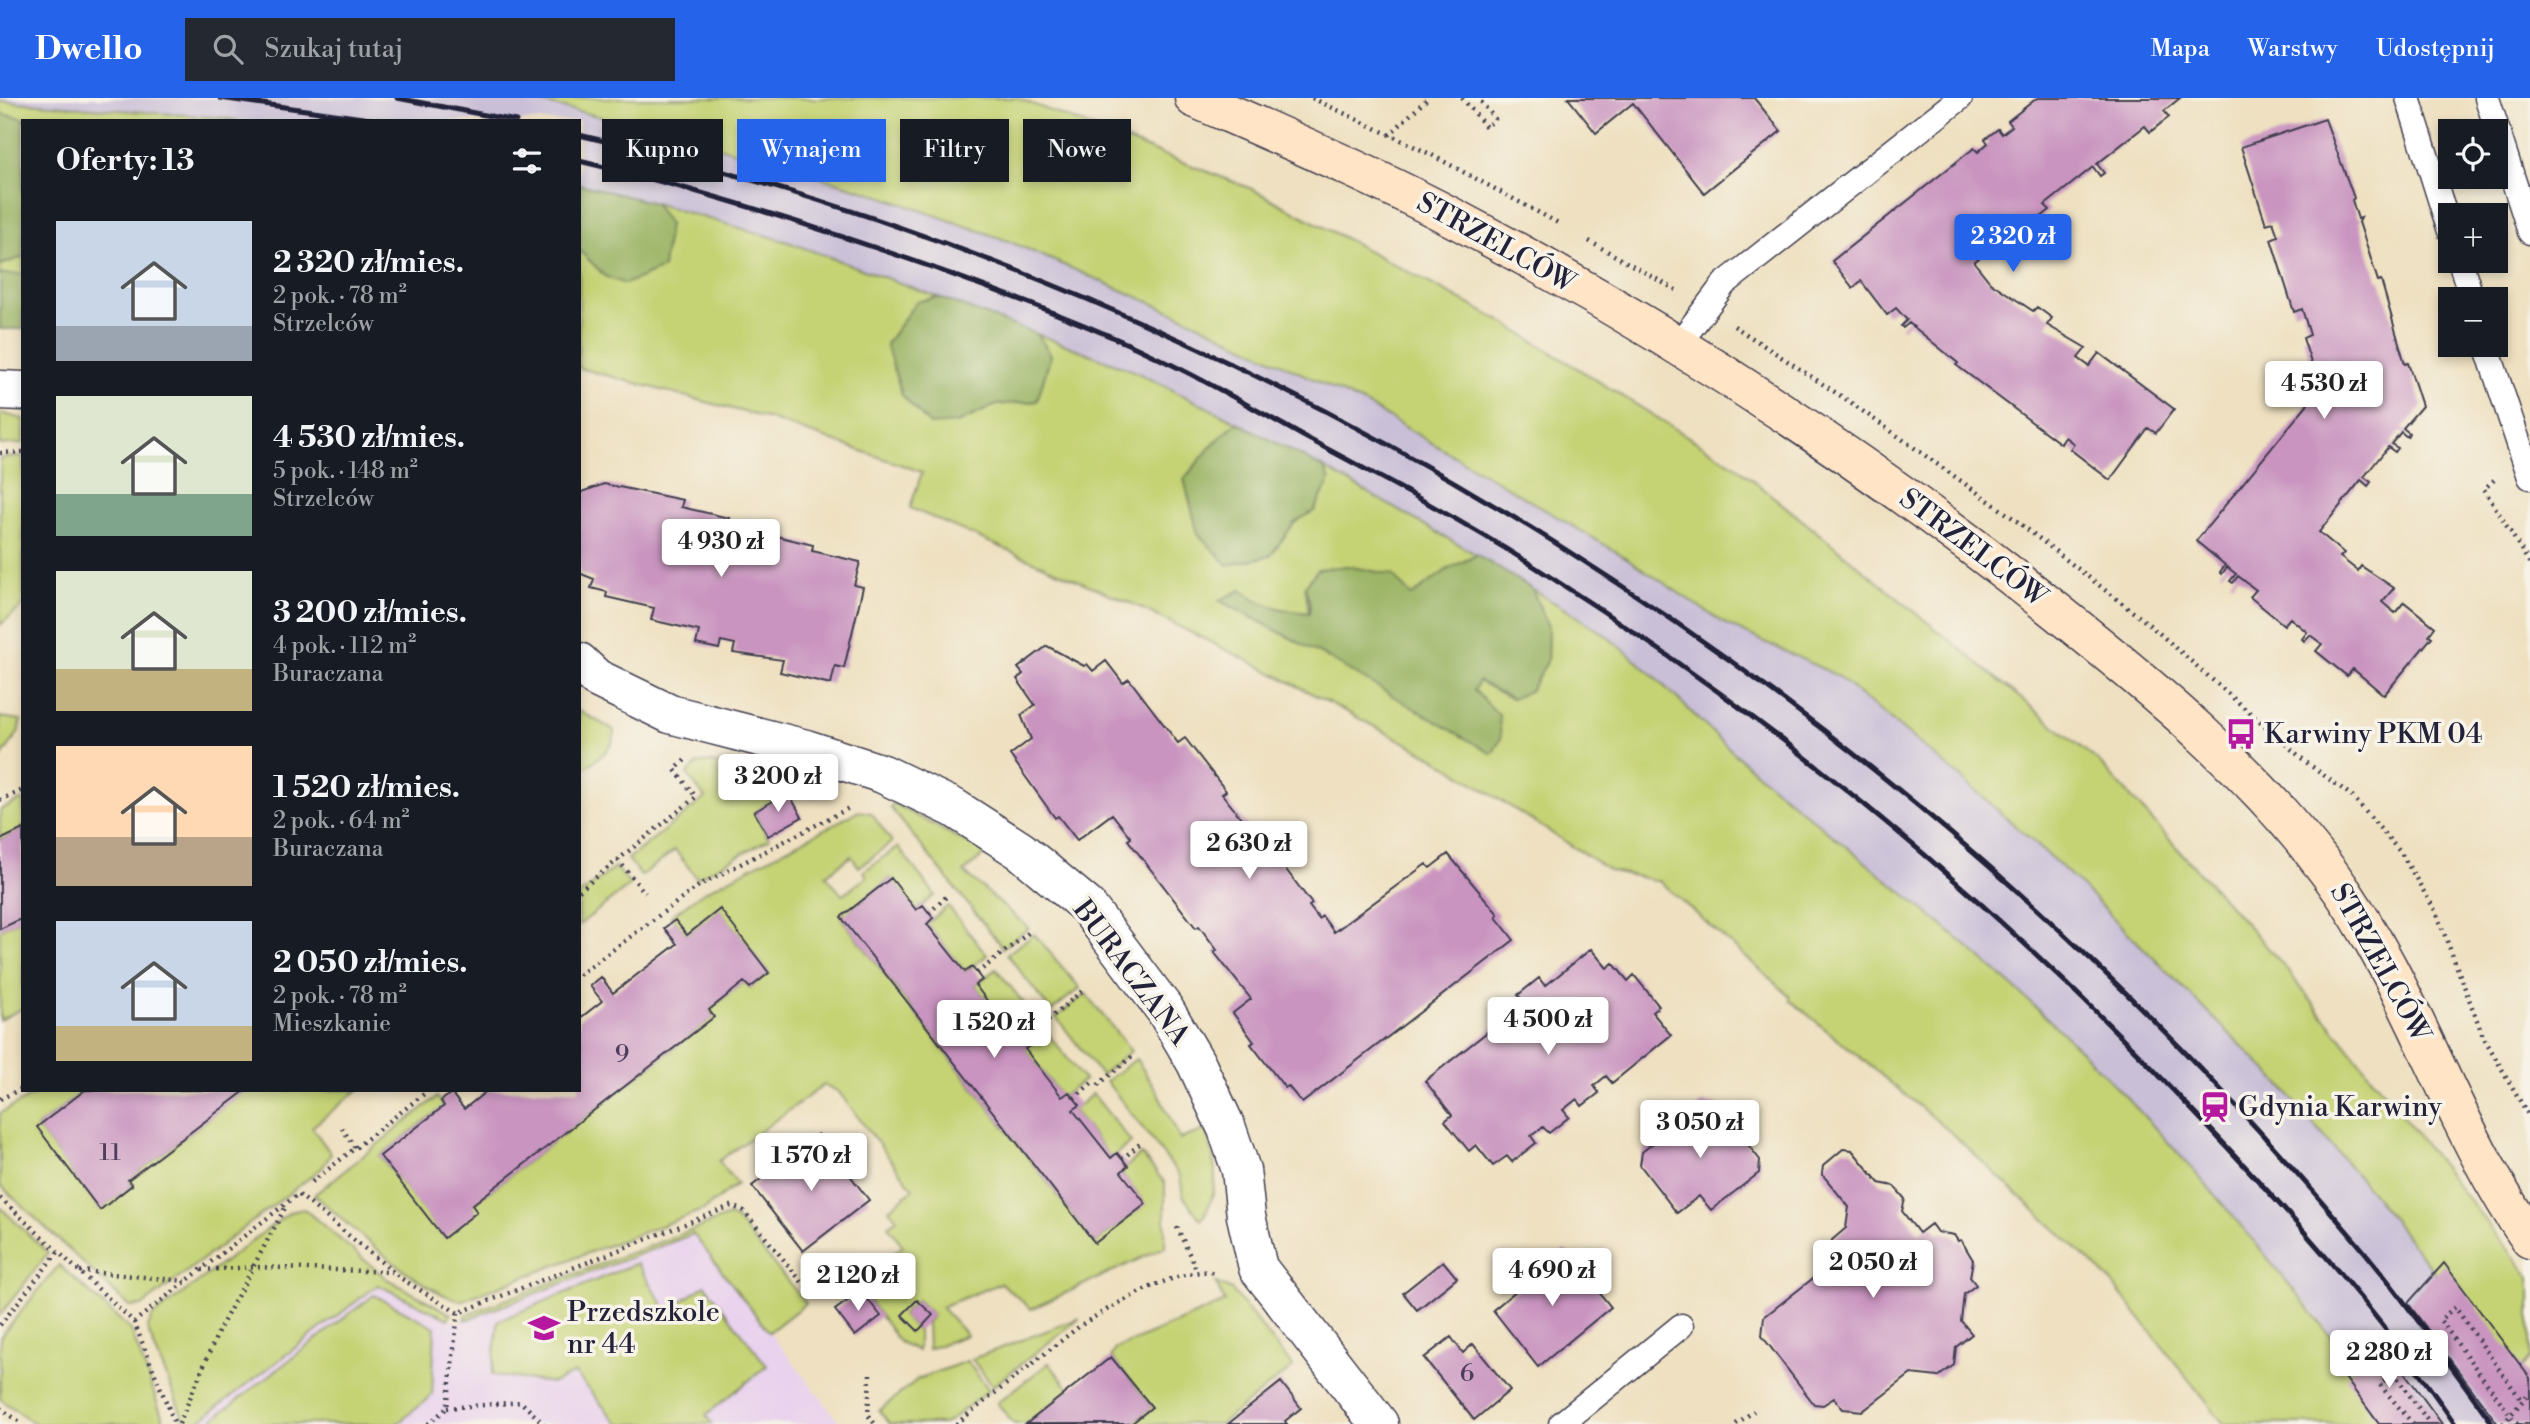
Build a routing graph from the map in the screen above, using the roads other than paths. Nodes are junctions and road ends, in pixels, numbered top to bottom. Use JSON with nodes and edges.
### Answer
{"nodes":[{"id":1,"x":1194,"y":98,"type":"edge"},
{"id":2,"x":1960,"y":98,"type":"edge"},
{"id":3,"x":2408,"y":98,"type":"edge"},
{"id":4,"x":2487,"y":98,"type":"edge"},
{"id":5,"x":2441,"y":203,"type":"edge"},
{"id":6,"x":2530,"y":232,"type":"edge"},
{"id":7,"x":1678,"y":345,"type":"junction"},
{"id":8,"x":2490,"y":357,"type":"edge"},
{"id":9,"x":0,"y":390,"type":"edge"},
{"id":10,"x":21,"y":391,"type":"edge"},
{"id":11,"x":2530,"y":477,"type":"edge"},
{"id":12,"x":581,"y":664,"type":"edge"},
{"id":13,"x":2530,"y":1239,"type":"edge"},
{"id":14,"x":1681,"y":1326,"type":"dead end"},
{"id":15,"x":1378,"y":1424,"type":"edge"},
{"id":16,"x":1561,"y":1424,"type":"edge"}],
"edges":[{"from":1,"to":7,"type":"street","name":"STRZELCÓW"},
{"from":2,"to":7,"type":"lane"},
{"from":3,"to":5,"type":"lane"},
{"from":4,"to":6,"type":"lane"},
{"from":7,"to":13,"type":"street","name":"STRZELCÓW"},
{"from":8,"to":11,"type":"lane"},
{"from":9,"to":10,"type":"street"},
{"from":12,"to":15,"type":"street","name":"BURACZANA"},
{"from":14,"to":16,"type":"lane"}]}
